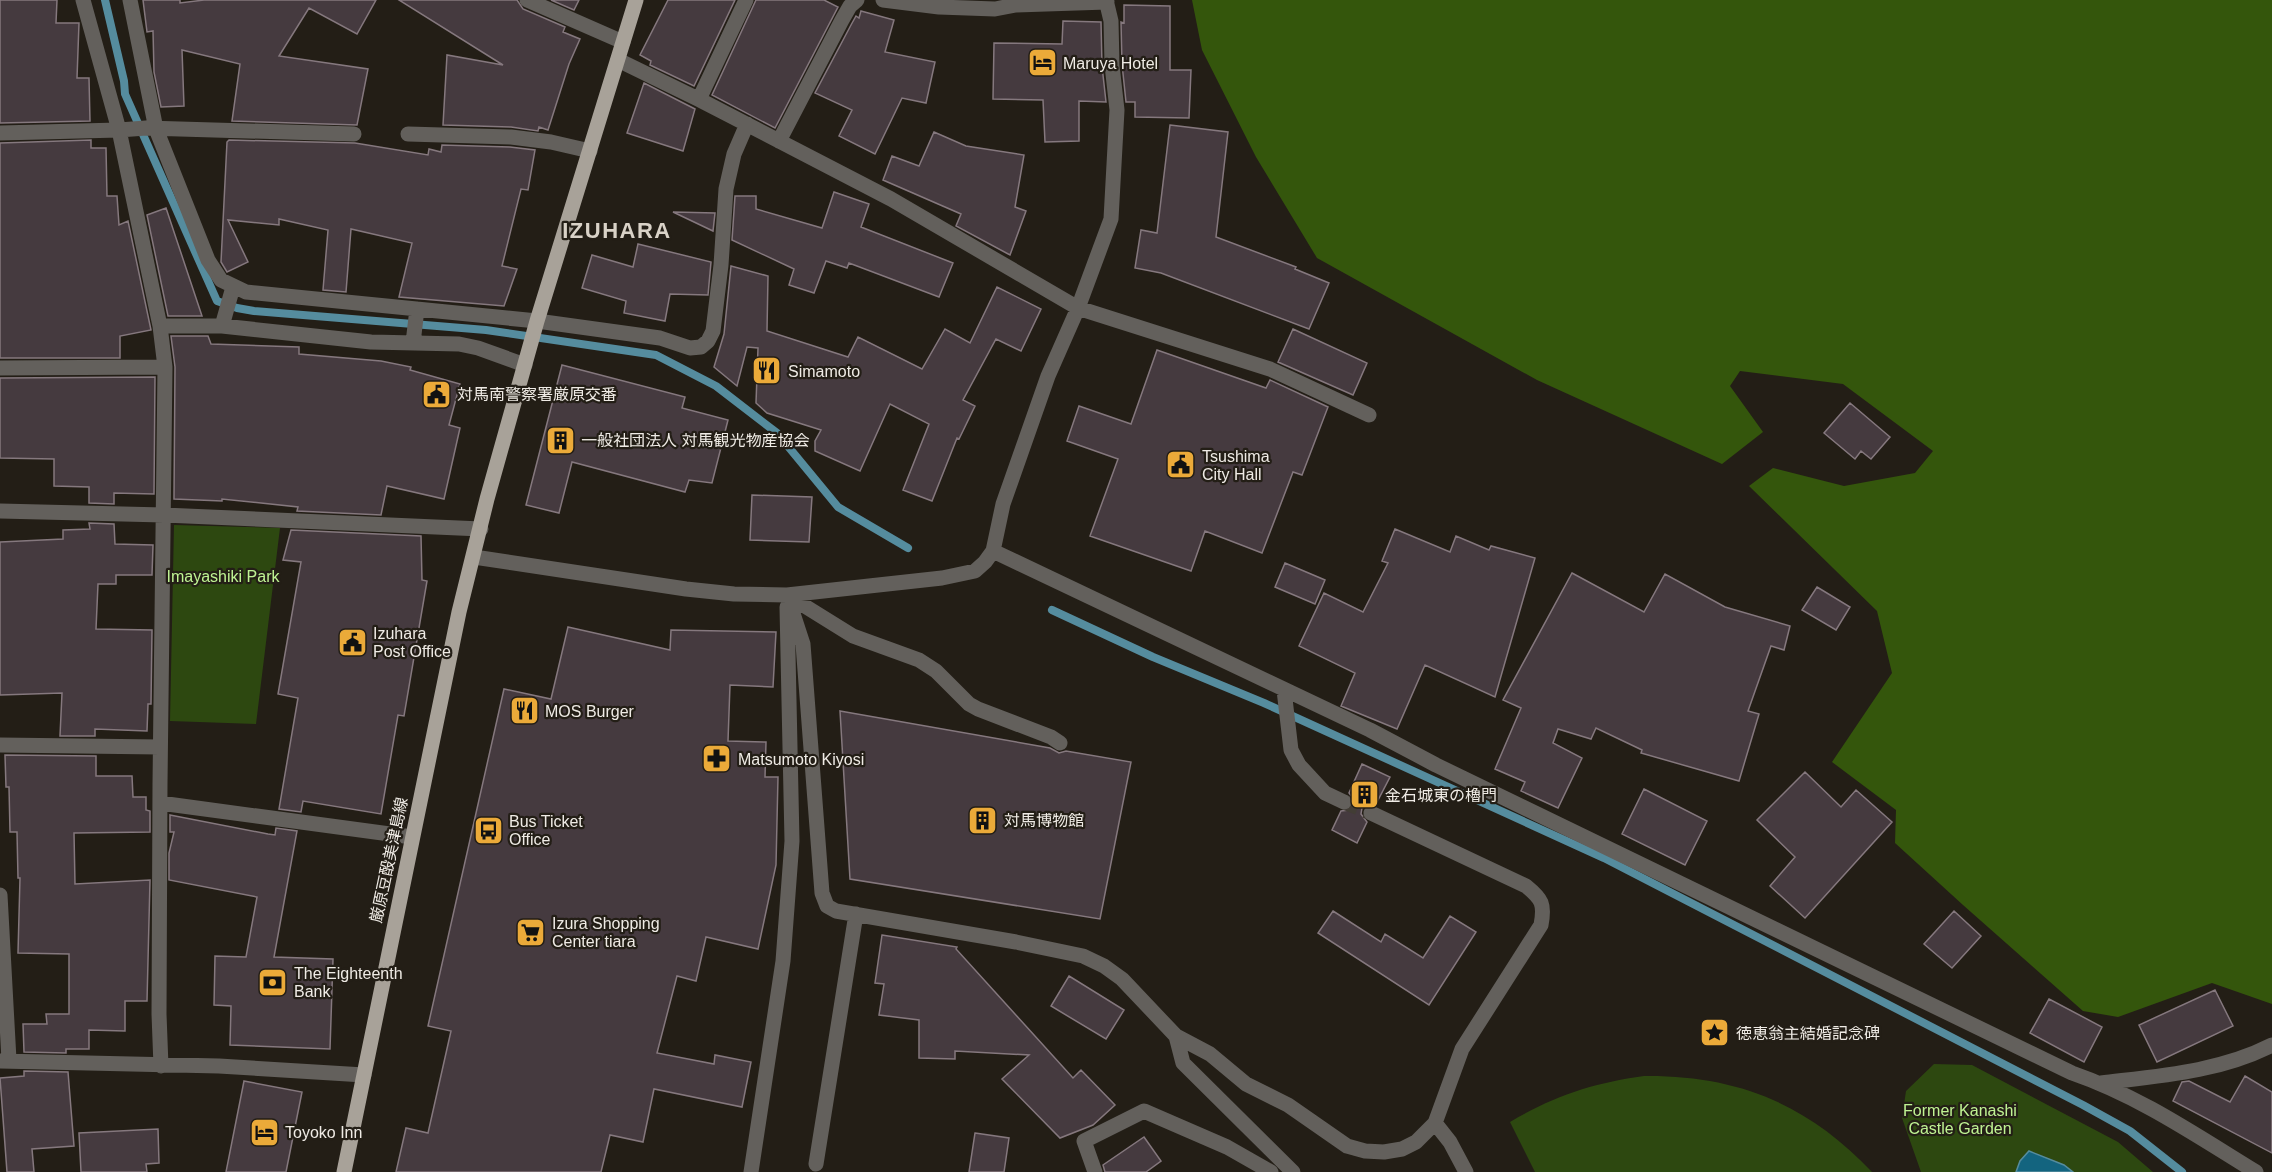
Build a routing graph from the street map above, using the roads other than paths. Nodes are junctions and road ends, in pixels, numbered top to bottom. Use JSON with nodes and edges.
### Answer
{"nodes":[{"id":1,"x":83,"y":0,"type":"edge"},
{"id":2,"x":130,"y":0,"type":"edge"},
{"id":3,"x":527,"y":0,"type":"edge"},
{"id":4,"x":636,"y":0,"type":"edge"},
{"id":5,"x":746,"y":0,"type":"edge"},
{"id":6,"x":857,"y":0,"type":"edge"},
{"id":7,"x":883,"y":0,"type":"edge"},
{"id":8,"x":1107,"y":1,"type":"edge"},
{"id":9,"x":994,"y":4,"type":"edge"},
{"id":10,"x":623,"y":42,"type":"junction"},
{"id":11,"x":618,"y":60,"type":"junction"},
{"id":12,"x":702,"y":93,"type":"dead end"},
{"id":13,"x":747,"y":124,"type":"junction"},
{"id":14,"x":151,"y":128,"type":"junction"},
{"id":15,"x":122,"y":130,"type":"junction"},
{"id":16,"x":0,"y":133,"type":"edge"},
{"id":17,"x":354,"y":134,"type":"dead end"},
{"id":18,"x":408,"y":134,"type":"dead end"},
{"id":19,"x":778,"y":141,"type":"junction"},
{"id":20,"x":590,"y":151,"type":"junction"},
{"id":21,"x":232,"y":291,"type":"junction"},
{"id":22,"x":1078,"y":308,"type":"junction"},
{"id":23,"x":417,"y":313,"type":"junction"},
{"id":24,"x":223,"y":322,"type":"junction"},
{"id":25,"x":537,"y":323,"type":"junction"},
{"id":26,"x":160,"y":326,"type":"junction"},
{"id":27,"x":414,"y":338,"type":"junction"},
{"id":28,"x":527,"y":358,"type":"junction"},
{"id":29,"x":0,"y":368,"type":"edge"},
{"id":30,"x":165,"y":368,"type":"junction"},
{"id":31,"x":1369,"y":415,"type":"dead end"},
{"id":32,"x":0,"y":510,"type":"edge"},
{"id":33,"x":164,"y":515,"type":"junction"},
{"id":34,"x":481,"y":529,"type":"junction"},
{"id":35,"x":993,"y":551,"type":"junction"},
{"id":36,"x":474,"y":557,"type":"junction"},
{"id":37,"x":787,"y":595,"type":"junction"},
{"id":38,"x":1284,"y":690,"type":"junction"},
{"id":39,"x":1060,"y":743,"type":"dead end"},
{"id":40,"x":0,"y":745,"type":"edge"},
{"id":41,"x":160,"y":747,"type":"junction"},
{"id":42,"x":1344,"y":801,"type":"tunnel mouth"},
{"id":43,"x":160,"y":803,"type":"junction"},
{"id":44,"x":1371,"y":813,"type":"tunnel mouth"},
{"id":45,"x":412,"y":837,"type":"junction"},
{"id":46,"x":0,"y":895,"type":"edge"},
{"id":47,"x":856,"y":915,"type":"junction"},
{"id":48,"x":1176,"y":1036,"type":"junction"},
{"id":49,"x":2272,"y":1045,"type":"edge"},
{"id":50,"x":4,"y":1060,"type":"edge"},
{"id":51,"x":161,"y":1066,"type":"junction"},
{"id":52,"x":364,"y":1075,"type":"junction"},
{"id":53,"x":2101,"y":1083,"type":"junction"},
{"id":54,"x":1435,"y":1122,"type":"junction"},
{"id":55,"x":816,"y":1164,"type":"dead end"},
{"id":56,"x":1288,"y":1171,"type":"edge"},
{"id":57,"x":344,"y":1172,"type":"edge"},
{"id":58,"x":751,"y":1172,"type":"edge"},
{"id":59,"x":1095,"y":1172,"type":"edge"},
{"id":60,"x":1271,"y":1172,"type":"edge"},
{"id":61,"x":1466,"y":1172,"type":"edge"},
{"id":62,"x":2256,"y":1172,"type":"edge"}],
"edges":[{"from":1,"to":15,"type":"street"},
{"from":2,"to":14,"type":"street"},
{"from":3,"to":10,"type":"street"},
{"from":4,"to":10,"type":"main road","name":"厳原豆酘美津島線"},
{"from":5,"to":12,"type":"street"},
{"from":6,"to":19,"type":"street"},
{"from":7,"to":9,"type":"street"},
{"from":8,"to":9,"type":"street"},
{"from":8,"to":22,"type":"street"},
{"from":10,"to":11,"type":"main road","name":"厳原豆酘美津島線"},
{"from":11,"to":13,"type":"street"},
{"from":11,"to":20,"type":"main road","name":"厳原豆酘美津島線"},
{"from":13,"to":19,"type":"street"},
{"from":13,"to":25,"type":"street"},
{"from":14,"to":15,"type":"street"},
{"from":14,"to":17,"type":"street"},
{"from":14,"to":21,"type":"street"},
{"from":15,"to":16,"type":"street"},
{"from":15,"to":26,"type":"street"},
{"from":18,"to":20,"type":"street"},
{"from":19,"to":22,"type":"street"},
{"from":20,"to":25,"type":"main road","name":"厳原豆酘美津島線"},
{"from":21,"to":23,"type":"street"},
{"from":21,"to":24,"type":"street"},
{"from":22,"to":31,"type":"street"},
{"from":22,"to":35,"type":"street"},
{"from":23,"to":25,"type":"street"},
{"from":23,"to":27,"type":"street"},
{"from":24,"to":26,"type":"street"},
{"from":24,"to":27,"type":"street"},
{"from":25,"to":28,"type":"main road","name":"厳原豆酘美津島線"},
{"from":26,"to":30,"type":"street"},
{"from":27,"to":28,"type":"street"},
{"from":28,"to":34,"type":"main road","name":"厳原豆酘美津島線"},
{"from":29,"to":30,"type":"street"},
{"from":30,"to":33,"type":"street"},
{"from":32,"to":33,"type":"street"},
{"from":33,"to":34,"type":"street"},
{"from":33,"to":41,"type":"street"},
{"from":34,"to":36,"type":"main road","name":"厳原豆酘美津島線"},
{"from":35,"to":37,"type":"street"},
{"from":35,"to":38,"type":"street"},
{"from":36,"to":37,"type":"street"},
{"from":36,"to":45,"type":"main road","name":"厳原豆酘美津島線"},
{"from":37,"to":39,"type":"street"},
{"from":37,"to":47,"type":"street"},
{"from":37,"to":58,"type":"street"},
{"from":38,"to":42,"type":"street"},
{"from":38,"to":53,"type":"street"},
{"from":40,"to":41,"type":"street"},
{"from":41,"to":43,"type":"street"},
{"from":43,"to":45,"type":"street"},
{"from":43,"to":51,"type":"street"},
{"from":44,"to":54,"type":"street"},
{"from":45,"to":52,"type":"main road","name":"厳原豆酘美津島線"},
{"from":46,"to":50,"type":"street"},
{"from":47,"to":48,"type":"street"},
{"from":47,"to":55,"type":"street"},
{"from":48,"to":54,"type":"street"},
{"from":48,"to":56,"type":"street"},
{"from":49,"to":53,"type":"street"},
{"from":50,"to":51,"type":"street"},
{"from":51,"to":52,"type":"street"},
{"from":52,"to":57,"type":"main road","name":"厳原豆酘美津島線"},
{"from":53,"to":62,"type":"street"},
{"from":54,"to":61,"type":"street"},
{"from":59,"to":60,"type":"street"}]}
